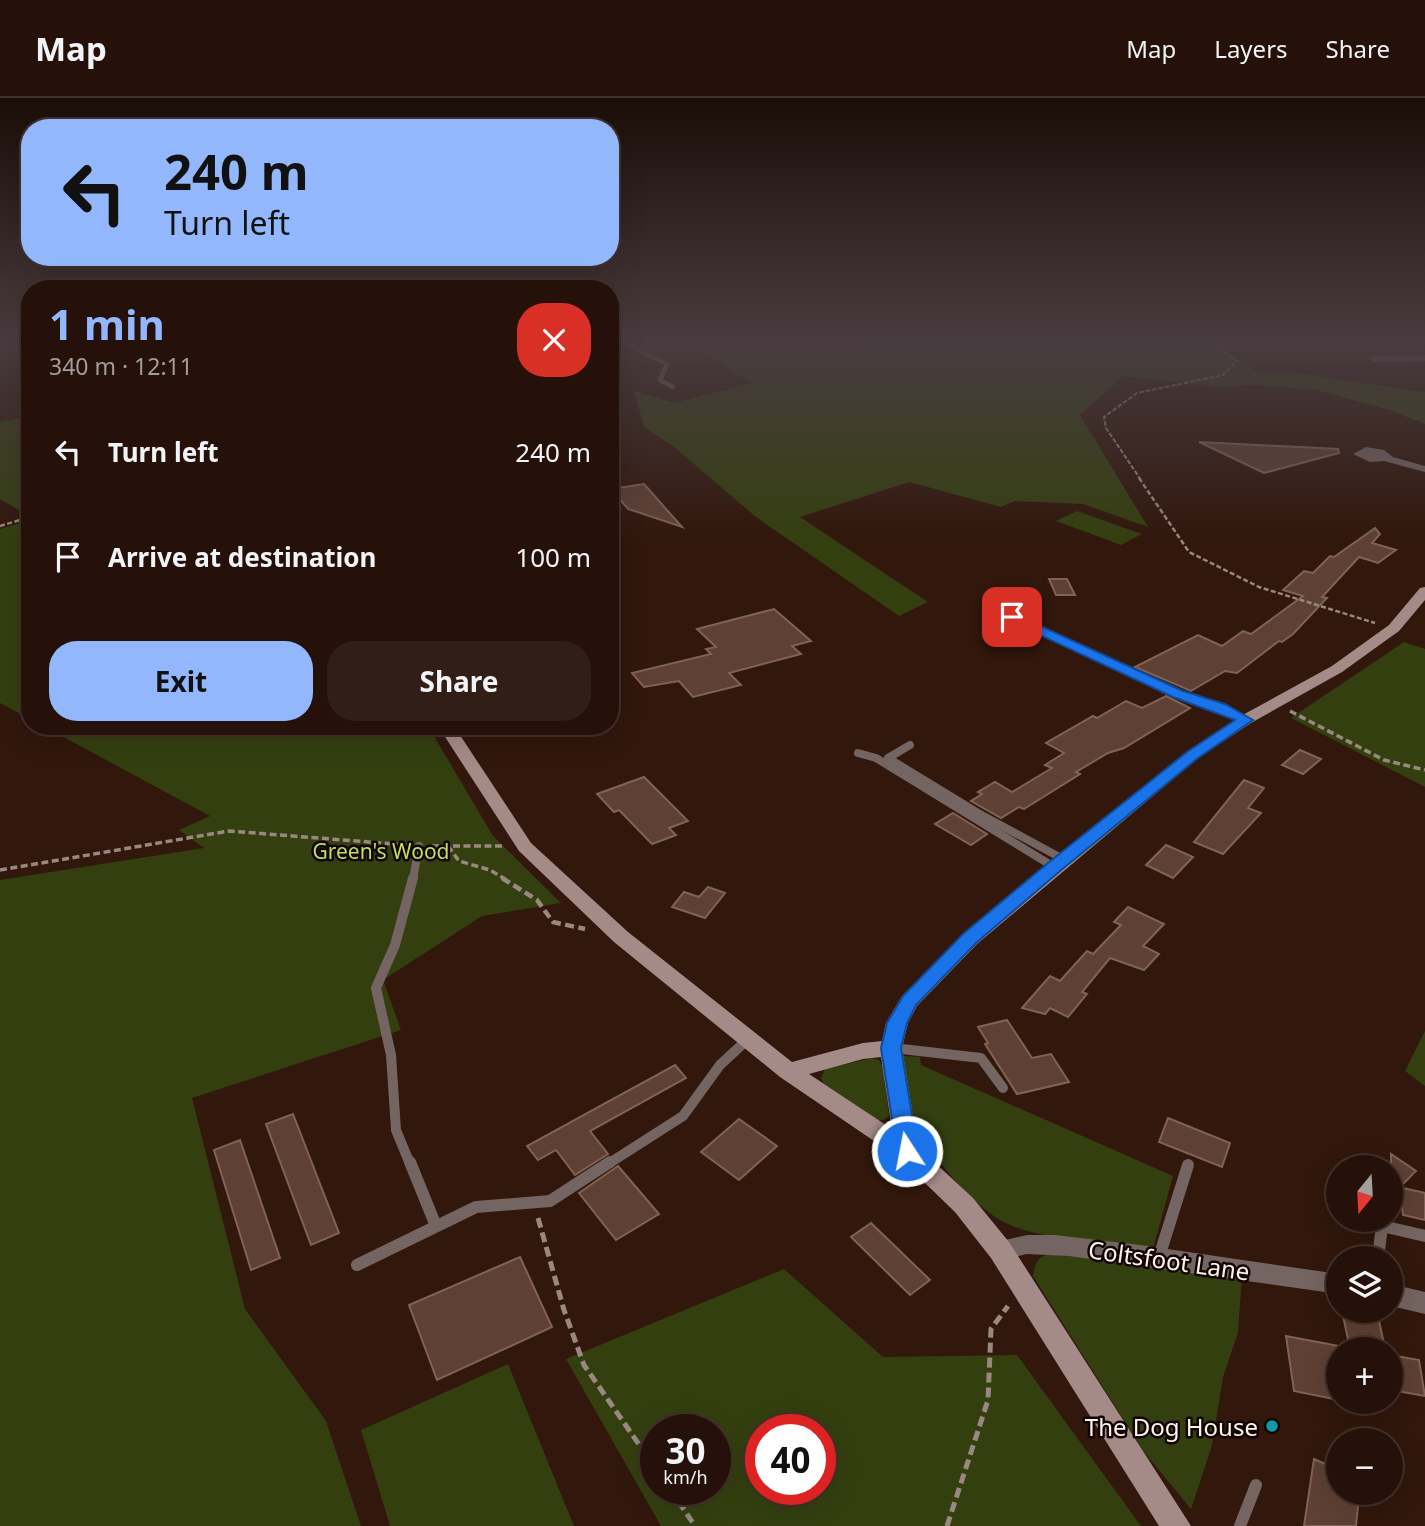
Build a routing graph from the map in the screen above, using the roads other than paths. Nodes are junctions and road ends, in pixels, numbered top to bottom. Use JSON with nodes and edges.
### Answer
{"nodes":[{"id":1,"x":1388,"y":459,"type":"dead end"},
{"id":2,"x":1425,"y":469,"type":"edge"},
{"id":3,"x":1425,"y":591,"type":"edge"},
{"id":4,"x":989,"y":606,"type":"dead end"},
{"id":5,"x":1245,"y":720,"type":"junction"},
{"id":6,"x":452,"y":735,"type":"edge"},
{"id":7,"x":910,"y":746,"type":"dead end"},
{"id":8,"x":858,"y":753,"type":"dead end"},
{"id":9,"x":419,"y":846,"type":"road end"},
{"id":10,"x":1059,"y":863,"type":"junction"},
{"id":11,"x":748,"y":1039,"type":"junction"},
{"id":12,"x":891,"y":1048,"type":"junction"},
{"id":13,"x":788,"y":1071,"type":"junction"},
{"id":14,"x":1003,"y":1088,"type":"dead end"},
{"id":15,"x":907,"y":1151,"type":"junction"},
{"id":16,"x":1188,"y":1165,"type":"dead end"},
{"id":17,"x":436,"y":1226,"type":"junction"},
{"id":18,"x":1425,"y":1237,"type":"edge"},
{"id":19,"x":1380,"y":1246,"type":"edge"},
{"id":20,"x":1000,"y":1250,"type":"junction"},
{"id":21,"x":1159,"y":1256,"type":"junction"},
{"id":22,"x":357,"y":1265,"type":"dead end"},
{"id":23,"x":1326,"y":1282,"type":"edge"},
{"id":24,"x":1403,"y":1298,"type":"edge"},
{"id":25,"x":1425,"y":1303,"type":"edge"},
{"id":26,"x":1256,"y":1485,"type":"dead end"},
{"id":27,"x":1176,"y":1526,"type":"edge"},
{"id":28,"x":1240,"y":1526,"type":"edge"}],
"edges":[{"from":1,"to":2,"type":"street"},
{"from":3,"to":5,"type":"street"},
{"from":4,"to":5,"type":"lane"},
{"from":5,"to":10,"type":"street"},
{"from":6,"to":11,"type":"street"},
{"from":7,"to":10,"type":"lane"},
{"from":8,"to":10,"type":"lane"},
{"from":9,"to":17,"type":"lane"},
{"from":10,"to":12,"type":"street"},
{"from":11,"to":13,"type":"street"},
{"from":11,"to":17,"type":"lane"},
{"from":12,"to":13,"type":"street"},
{"from":12,"to":14,"type":"lane"},
{"from":12,"to":15,"type":"street"},
{"from":13,"to":15,"type":"street"},
{"from":15,"to":20,"type":"street"},
{"from":16,"to":21,"type":"lane"},
{"from":17,"to":22,"type":"lane"},
{"from":18,"to":19,"type":"lane"},
{"from":20,"to":21,"type":"street","name":"Coltsfoot Lane"},
{"from":20,"to":27,"type":"street"},
{"from":21,"to":23,"type":"street","name":"Coltsfoot Lane"},
{"from":24,"to":25,"type":"street"},
{"from":26,"to":28,"type":"lane"}]}
